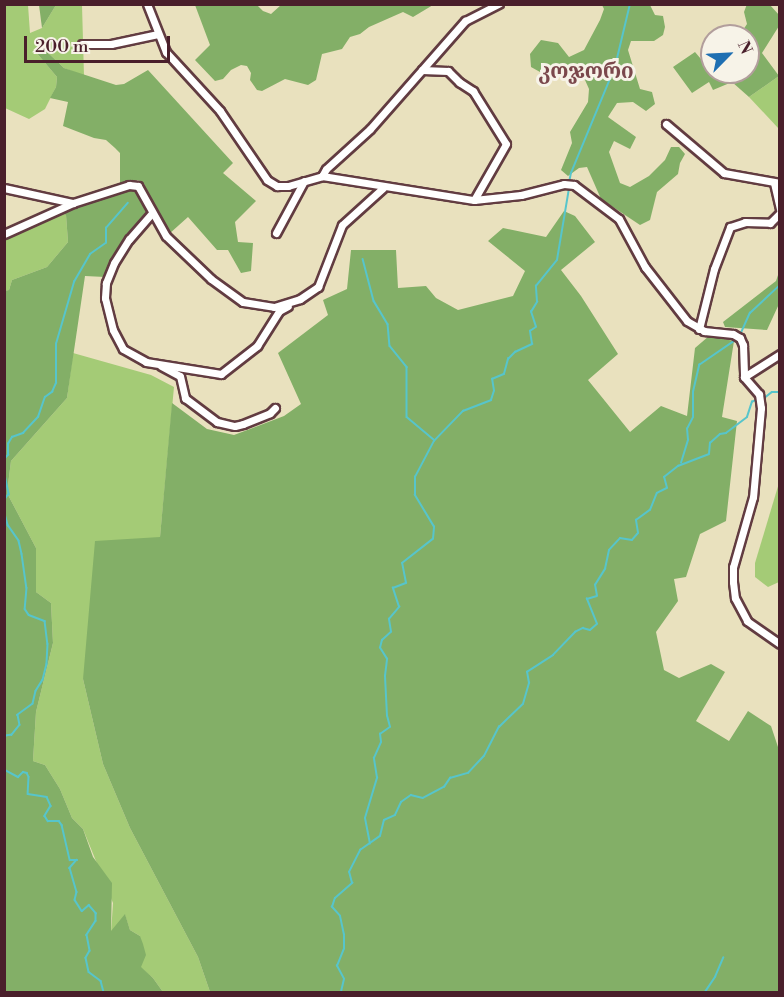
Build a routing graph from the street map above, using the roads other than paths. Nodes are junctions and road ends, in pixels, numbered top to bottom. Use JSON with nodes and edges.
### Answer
{"nodes":[{"id":1,"x":147,"y":4,"type":"edge"},
{"id":2,"x":500,"y":4,"type":"edge"},
{"id":3,"x":158,"y":34,"type":"junction"},
{"id":4,"x":82,"y":44,"type":"dead end"},
{"id":5,"x":422,"y":70,"type":"junction"},
{"id":6,"x":666,"y":124,"type":"dead end"},
{"id":7,"x":322,"y":176,"type":"junction"},
{"id":8,"x":304,"y":182,"type":"junction"},
{"id":9,"x":777,"y":183,"type":"edge"},
{"id":10,"x":4,"y":188,"type":"edge"},
{"id":11,"x":383,"y":188,"type":"junction"},
{"id":12,"x":474,"y":200,"type":"junction"},
{"id":13,"x":73,"y":203,"type":"junction"},
{"id":14,"x":780,"y":212,"type":"edge"},
{"id":15,"x":152,"y":213,"type":"junction"},
{"id":16,"x":276,"y":233,"type":"dead end"},
{"id":17,"x":4,"y":234,"type":"edge"},
{"id":18,"x":300,"y":299,"type":"junction"},
{"id":19,"x":699,"y":329,"type":"junction"},
{"id":20,"x":780,"y":354,"type":"edge"},
{"id":21,"x":158,"y":365,"type":"junction"},
{"id":22,"x":744,"y":377,"type":"junction"},
{"id":23,"x":275,"y":408,"type":"dead end"},
{"id":24,"x":780,"y":644,"type":"edge"}],
"edges":[{"from":1,"to":3,"type":"street"},
{"from":2,"to":5,"type":"street"},
{"from":3,"to":4,"type":"street"},
{"from":3,"to":8,"type":"street"},
{"from":5,"to":7,"type":"street"},
{"from":5,"to":12,"type":"street"},
{"from":6,"to":9,"type":"street"},
{"from":7,"to":8,"type":"street"},
{"from":7,"to":11,"type":"street"},
{"from":8,"to":16,"type":"street"},
{"from":9,"to":14,"type":"street"},
{"from":10,"to":13,"type":"street"},
{"from":11,"to":12,"type":"street"},
{"from":11,"to":18,"type":"street"},
{"from":12,"to":19,"type":"street"},
{"from":13,"to":15,"type":"street"},
{"from":13,"to":17,"type":"street"},
{"from":14,"to":19,"type":"street"},
{"from":15,"to":18,"type":"street"},
{"from":15,"to":21,"type":"street"},
{"from":18,"to":21,"type":"street"},
{"from":19,"to":22,"type":"street"},
{"from":20,"to":22,"type":"street"},
{"from":21,"to":23,"type":"street"},
{"from":22,"to":24,"type":"street"}]}
